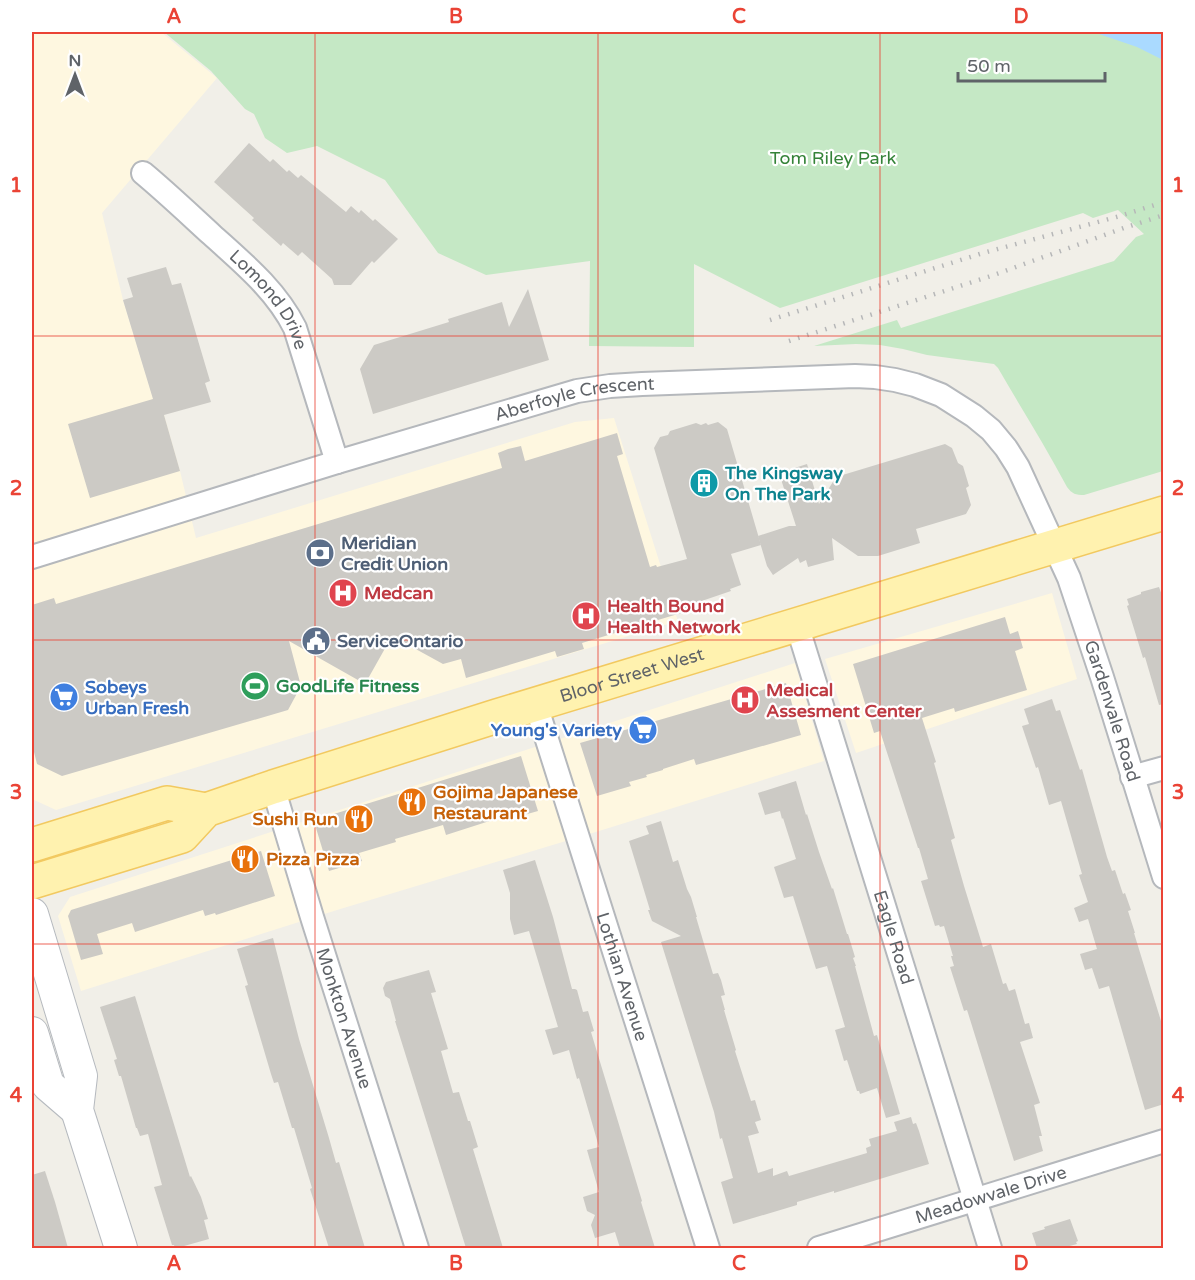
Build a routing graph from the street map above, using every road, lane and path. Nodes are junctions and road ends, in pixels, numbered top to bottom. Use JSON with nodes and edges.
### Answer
{"nodes":[{"id":1,"x":143,"y":173,"type":"dead end"},
{"id":2,"x":337,"y":462,"type":"junction"},
{"id":3,"x":1164,"y":513,"type":"edge"},
{"id":4,"x":1055,"y":547,"type":"junction"},
{"id":5,"x":32,"y":557,"type":"edge"},
{"id":6,"x":797,"y":625,"type":"junction"},
{"id":7,"x":536,"y":705,"type":"junction"},
{"id":8,"x":1164,"y":768,"type":"edge"},
{"id":9,"x":1132,"y":777,"type":"junction"},
{"id":10,"x":273,"y":787,"type":"junction"},
{"id":11,"x":206,"y":810,"type":"junction"},
{"id":12,"x":32,"y":845,"type":"edge"},
{"id":13,"x":1164,"y":877,"type":"edge"},
{"id":14,"x":32,"y":882,"type":"edge"},
{"id":15,"x":32,"y":914,"type":"edge"},
{"id":16,"x":32,"y":1033,"type":"edge"},
{"id":17,"x":77,"y":1110,"type":"junction"},
{"id":18,"x":1164,"y":1141,"type":"edge"},
{"id":19,"x":975,"y":1200,"type":"junction"},
{"id":20,"x":121,"y":1248,"type":"edge"},
{"id":21,"x":417,"y":1248,"type":"edge"},
{"id":22,"x":708,"y":1248,"type":"edge"},
{"id":23,"x":819,"y":1248,"type":"edge"},
{"id":24,"x":990,"y":1248,"type":"edge"}],
"edges":[{"from":1,"to":2,"type":"street","name":"Lomond Drive"},
{"from":2,"to":4,"type":"street","name":"Aberfoyle Crescent"},
{"from":2,"to":5,"type":"street","name":"Aberfoyle Crescent"},
{"from":3,"to":4,"type":"main road","name":"Bloor Street West"},
{"from":4,"to":6,"type":"main road","name":"Bloor Street West"},
{"from":4,"to":9,"type":"street","name":"Gardenvale Road"},
{"from":6,"to":7,"type":"main road","name":"Bloor Street West"},
{"from":6,"to":19,"type":"street","name":"Eagle Road"},
{"from":7,"to":10,"type":"main road","name":"Bloor Street West"},
{"from":7,"to":22,"type":"street","name":"Lothian Avenue"},
{"from":8,"to":9,"type":"street"},
{"from":9,"to":13,"type":"street","name":"Gardenvale Road"},
{"from":10,"to":11,"type":"main road","name":"Bloor Street West"},
{"from":10,"to":21,"type":"street","name":"Monkton Avenue"},
{"from":11,"to":12,"type":"main road","name":"Bloor Street West"},
{"from":11,"to":14,"type":"main road","name":"Bloor Street West"},
{"from":15,"to":17,"type":"main road"},
{"from":16,"to":17,"type":"main road"},
{"from":17,"to":20,"type":"main road"},
{"from":18,"to":19,"type":"street","name":"Meadowvale Drive"},
{"from":19,"to":23,"type":"street","name":"Meadowvale Drive"},
{"from":19,"to":24,"type":"street","name":"Eagle Road"}]}
